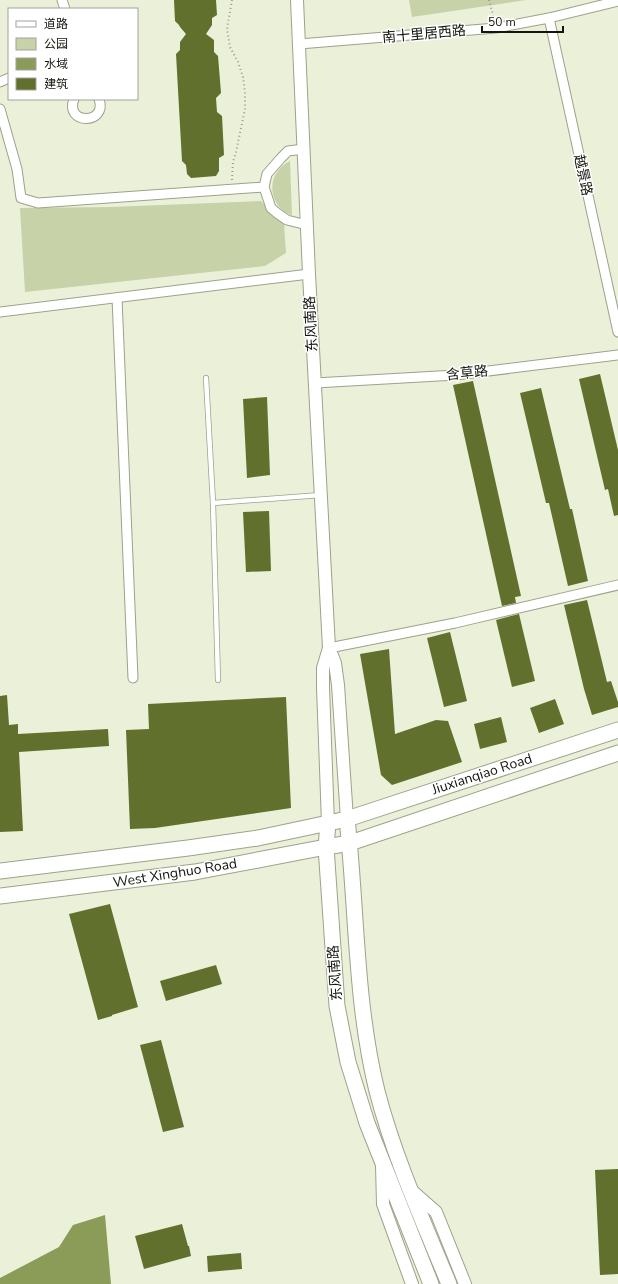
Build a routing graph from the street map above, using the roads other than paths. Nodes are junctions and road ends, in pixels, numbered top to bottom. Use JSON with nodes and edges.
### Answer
{"nodes":[{"id":1,"x":297,"y":0,"type":"edge"},
{"id":2,"x":618,"y":1,"type":"edge"},
{"id":3,"x":549,"y":18,"type":"junction"},
{"id":4,"x":300,"y":44,"type":"junction"},
{"id":5,"x":74,"y":100,"type":"edge"},
{"id":6,"x":99,"y":100,"type":"edge"},
{"id":7,"x":0,"y":109,"type":"edge"},
{"id":8,"x":304,"y":149,"type":"junction"},
{"id":9,"x":264,"y":187,"type":"junction"},
{"id":10,"x":307,"y":225,"type":"junction"},
{"id":11,"x":308,"y":274,"type":"junction"},
{"id":12,"x":117,"y":298,"type":"junction"},
{"id":13,"x":0,"y":312,"type":"edge"},
{"id":14,"x":618,"y":332,"type":"edge"},
{"id":15,"x":618,"y":355,"type":"edge"},
{"id":16,"x":206,"y":378,"type":"dead end"},
{"id":17,"x":315,"y":383,"type":"junction"},
{"id":18,"x":321,"y":495,"type":"junction"},
{"id":19,"x":213,"y":503,"type":"junction"},
{"id":20,"x":618,"y":585,"type":"edge"},
{"id":21,"x":329,"y":648,"type":"junction"},
{"id":22,"x":133,"y":678,"type":"dead end"},
{"id":23,"x":218,"y":680,"type":"dead end"},
{"id":24,"x":618,"y":730,"type":"edge"},
{"id":25,"x":618,"y":753,"type":"edge"},
{"id":26,"x":347,"y":819,"type":"junction"},
{"id":27,"x":328,"y":823,"type":"junction"},
{"id":28,"x":350,"y":844,"type":"junction"},
{"id":29,"x":326,"y":846,"type":"junction"},
{"id":30,"x":0,"y":871,"type":"edge"},
{"id":31,"x":0,"y":896,"type":"edge"},
{"id":32,"x":382,"y":1160,"type":"junction"},
{"id":33,"x":411,"y":1190,"type":"junction"},
{"id":34,"x":412,"y":1284,"type":"edge"},
{"id":35,"x":431,"y":1284,"type":"edge"},
{"id":36,"x":449,"y":1284,"type":"edge"},
{"id":37,"x":465,"y":1284,"type":"edge"}],
"edges":[{"from":1,"to":4,"type":"street","name":"东风南路"},
{"from":2,"to":3,"type":"street","name":"南十里居西路"},
{"from":3,"to":4,"type":"street","name":"南十里居西路"},
{"from":3,"to":14,"type":"street","name":"越景路"},
{"from":4,"to":8,"type":"street","name":"东风南路"},
{"from":5,"to":6,"type":"street"},
{"from":7,"to":9,"type":"street"},
{"from":8,"to":9,"type":"street"},
{"from":8,"to":10,"type":"street","name":"东风南路"},
{"from":9,"to":10,"type":"street"},
{"from":10,"to":11,"type":"street","name":"东风南路"},
{"from":11,"to":12,"type":"street"},
{"from":11,"to":17,"type":"street","name":"东风南路"},
{"from":12,"to":13,"type":"street"},
{"from":12,"to":22,"type":"street"},
{"from":15,"to":17,"type":"street","name":"含草路"},
{"from":16,"to":19,"type":"lane"},
{"from":17,"to":18,"type":"street","name":"东风南路"},
{"from":18,"to":19,"type":"lane"},
{"from":18,"to":21,"type":"street","name":"东风南路"},
{"from":19,"to":23,"type":"lane"},
{"from":20,"to":21,"type":"street"},
{"from":21,"to":26,"type":"street","name":"东风南路"},
{"from":21,"to":27,"type":"street","name":"东风南路"},
{"from":24,"to":26,"type":"main road","name":"Jiuxianqiao Road"},
{"from":25,"to":28,"type":"main road","name":"Jiuxianqiao Road"},
{"from":26,"to":27,"type":"main road","name":"West Xinghuo Road"},
{"from":26,"to":28,"type":"main road","name":"东风南路"},
{"from":27,"to":29,"type":"main road","name":"东风南路"},
{"from":27,"to":30,"type":"main road","name":"West Xinghuo Road"},
{"from":28,"to":29,"type":"main road","name":"West Xinghuo Road"},
{"from":28,"to":33,"type":"main road","name":"东风南路"},
{"from":29,"to":31,"type":"main road","name":"West Xinghuo Road"},
{"from":29,"to":32,"type":"main road","name":"东风南路"},
{"from":32,"to":34,"type":"street"},
{"from":32,"to":35,"type":"main road","name":"东风南路"},
{"from":33,"to":36,"type":"main road","name":"东风南路"},
{"from":33,"to":37,"type":"street"}]}
